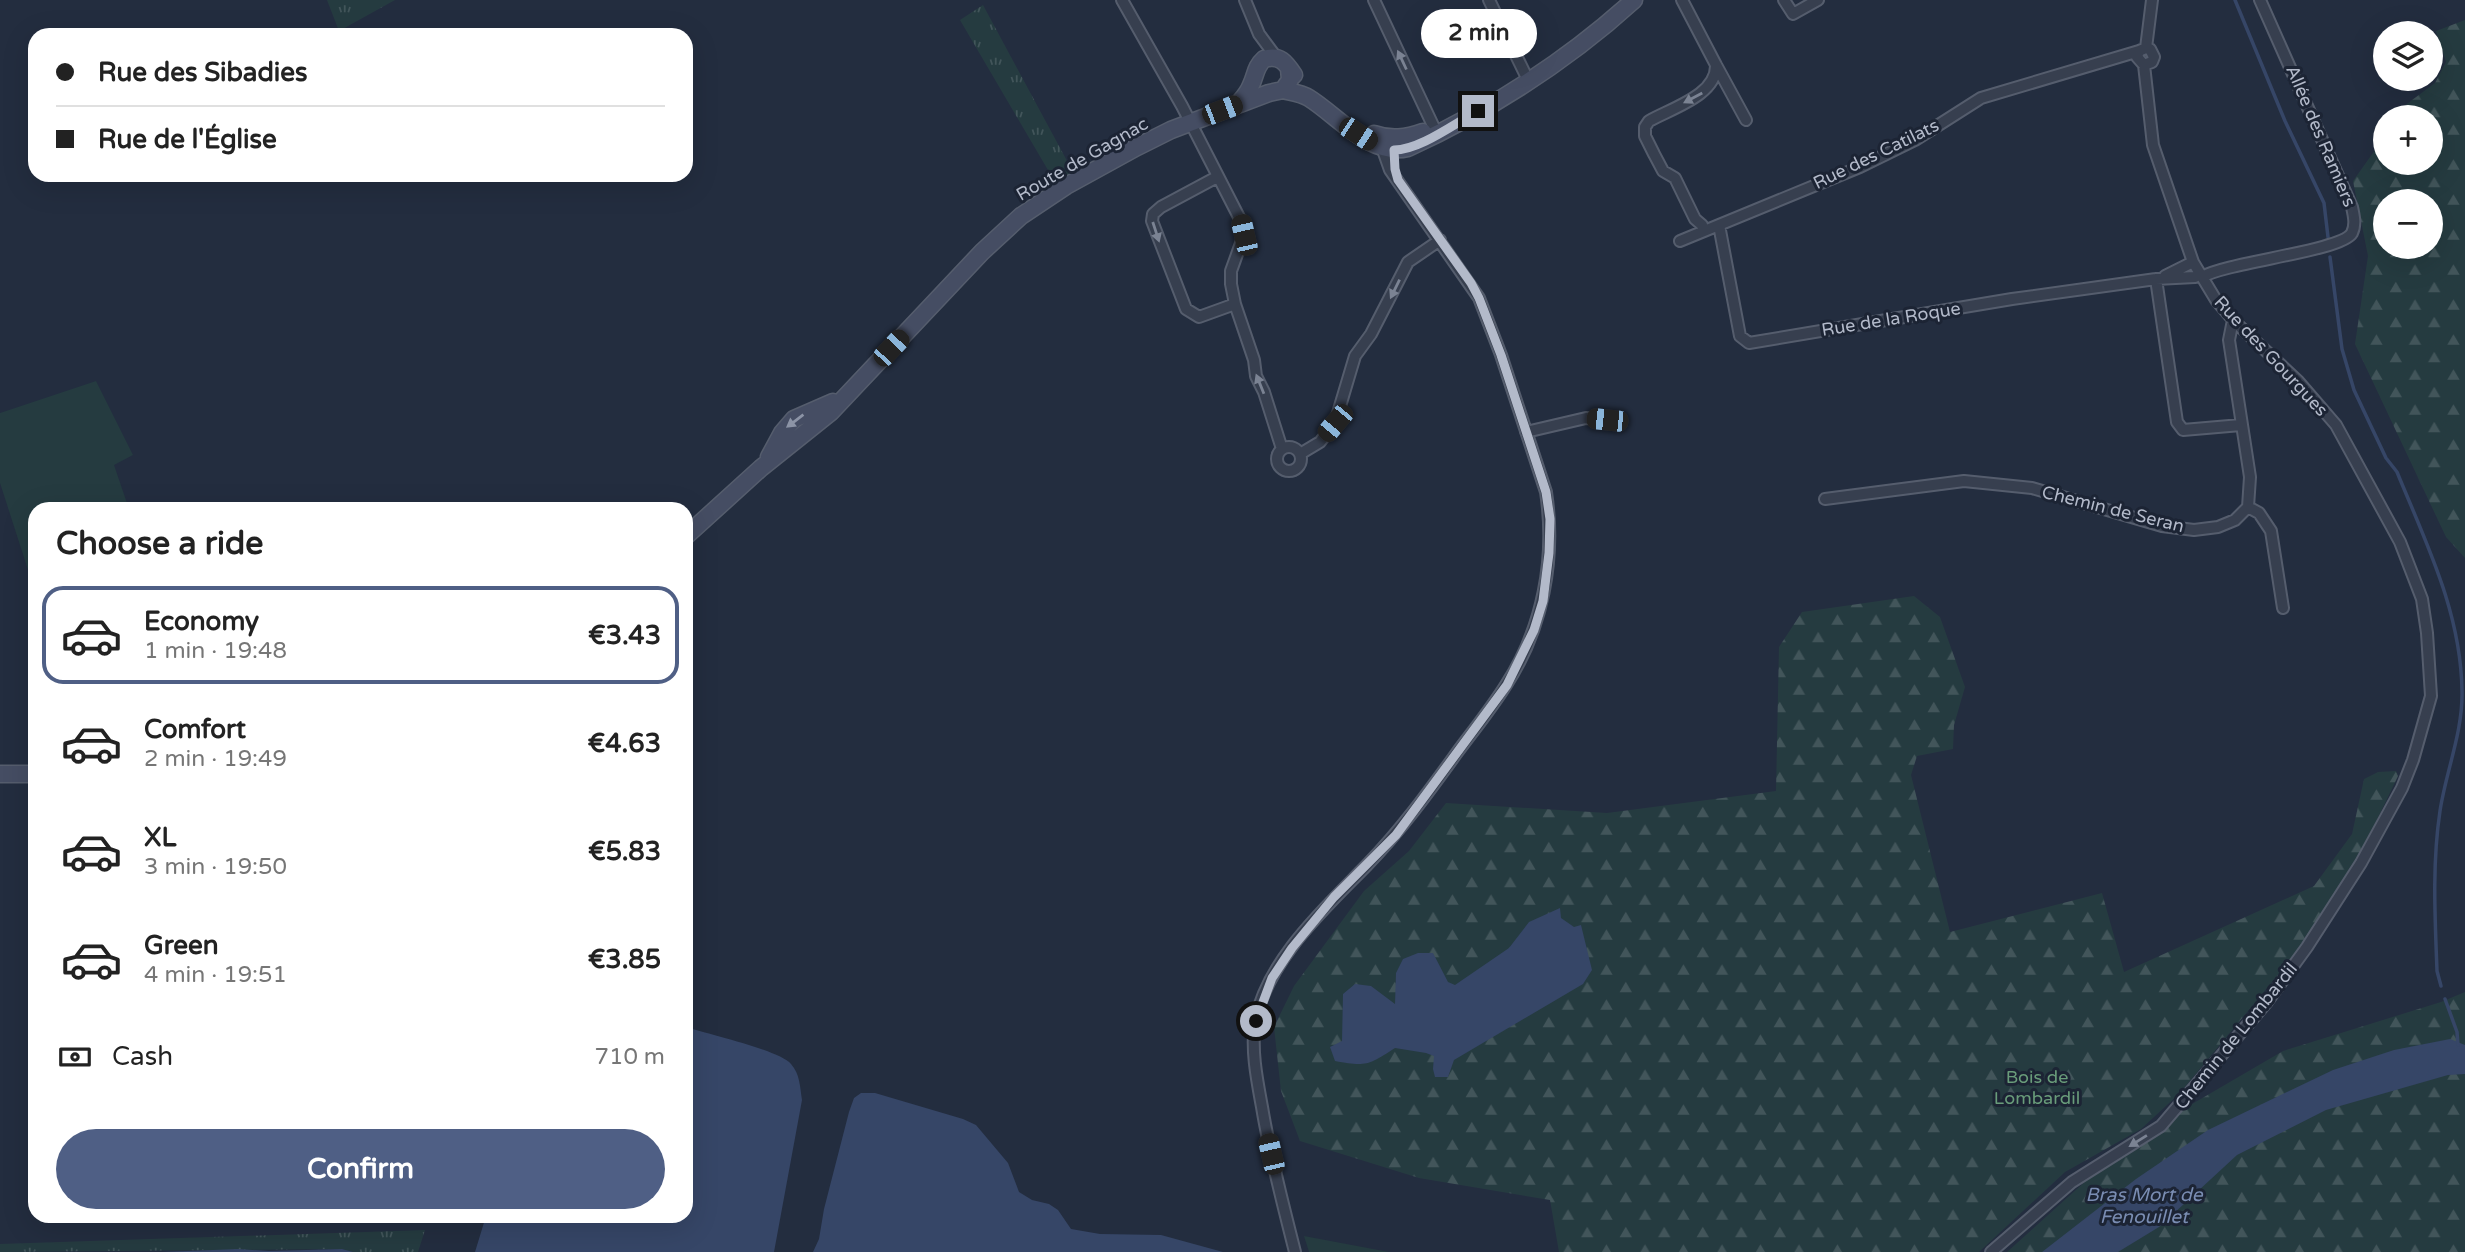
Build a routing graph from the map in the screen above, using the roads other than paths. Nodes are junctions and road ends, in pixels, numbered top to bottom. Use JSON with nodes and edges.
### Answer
{"nodes":[{"id":1,"x":1122,"y":0,"type":"edge"},
{"id":2,"x":1245,"y":0,"type":"edge"},
{"id":3,"x":1374,"y":0,"type":"edge"},
{"id":4,"x":1489,"y":0,"type":"edge"},
{"id":5,"x":1634,"y":0,"type":"edge"},
{"id":6,"x":1682,"y":0,"type":"edge"},
{"id":7,"x":1784,"y":0,"type":"edge"},
{"id":8,"x":1818,"y":0,"type":"edge"},
{"id":9,"x":2152,"y":0,"type":"edge"},
{"id":10,"x":2260,"y":0,"type":"edge"},
{"id":11,"x":1259,"y":34,"type":"junction"},
{"id":12,"x":2142,"y":56,"type":"junction"},
{"id":13,"x":1276,"y":57,"type":"junction"},
{"id":14,"x":1716,"y":65,"type":"junction"},
{"id":15,"x":1289,"y":68,"type":"junction"},
{"id":16,"x":1256,"y":72,"type":"junction"},
{"id":17,"x":1529,"y":82,"type":"junction"},
{"id":18,"x":1276,"y":91,"type":"junction"},
{"id":19,"x":1238,"y":104,"type":"junction"},
{"id":20,"x":1746,"y":120,"type":"dead end"},
{"id":21,"x":1191,"y":123,"type":"junction"},
{"id":22,"x":1434,"y":128,"type":"junction"},
{"id":23,"x":1389,"y":146,"type":"junction"},
{"id":24,"x":1217,"y":177,"type":"junction"},
{"id":25,"x":1719,"y":225,"type":"junction"},
{"id":26,"x":1704,"y":231,"type":"junction"},
{"id":27,"x":1440,"y":240,"type":"junction"},
{"id":28,"x":1680,"y":241,"type":"dead end"},
{"id":29,"x":2193,"y":262,"type":"junction"},
{"id":30,"x":2230,"y":270,"type":"junction"},
{"id":31,"x":2201,"y":276,"type":"junction"},
{"id":32,"x":2156,"y":278,"type":"junction"},
{"id":33,"x":2209,"y":288,"type":"junction"},
{"id":34,"x":1235,"y":304,"type":"junction"},
{"id":35,"x":2234,"y":321,"type":"junction"},
{"id":36,"x":1607,"y":420,"type":"dead end"},
{"id":37,"x":2241,"y":425,"type":"junction"},
{"id":38,"x":1526,"y":432,"type":"junction"},
{"id":39,"x":1282,"y":449,"type":"junction"},
{"id":40,"x":1300,"y":454,"type":"junction"},
{"id":41,"x":1825,"y":499,"type":"dead end"},
{"id":42,"x":2248,"y":507,"type":"junction"},
{"id":43,"x":693,"y":530,"type":"edge"},
{"id":44,"x":2283,"y":608,"type":"dead end"},
{"id":45,"x":2413,"y":760,"type":"joint"},
{"id":46,"x":0,"y":774,"type":"edge"},
{"id":47,"x":28,"y":775,"type":"edge"},
{"id":48,"x":1295,"y":1252,"type":"edge"},
{"id":49,"x":1991,"y":1252,"type":"edge"}],
"edges":[{"from":1,"to":21,"type":"street"},
{"from":2,"to":11,"type":"street"},
{"from":22,"to":3,"type":"street","one_way":true},
{"from":4,"to":17,"type":"street"},
{"from":5,"to":17,"type":"main road"},
{"from":6,"to":14,"type":"street"},
{"from":7,"to":8,"type":"street"},
{"from":9,"to":12,"type":"street","name":"Rue des Gourgues"},
{"from":10,"to":30,"type":"street","name":"Allée des Ramiers"},
{"from":11,"to":13,"type":"street"},
{"from":11,"to":16,"type":"street"},
{"from":12,"to":25,"type":"street","name":"Rue des Catilats"},
{"from":12,"to":29,"type":"street","name":"Rue des Gourgues"},
{"from":13,"to":15,"type":"main road"},
{"from":13,"to":16,"type":"main road"},
{"from":14,"to":20,"type":"street"},
{"from":14,"to":26,"type":"street","one_way":true},
{"from":15,"to":18,"type":"main road"},
{"from":15,"to":23,"type":"main road"},
{"from":16,"to":18,"type":"main road"},
{"from":16,"to":19,"type":"main road"},
{"from":17,"to":22,"type":"main road"},
{"from":18,"to":19,"type":"main road","name":"Route de Gagnac"},
{"from":18,"to":23,"type":"main road"},
{"from":19,"to":21,"type":"main road","name":"Route de Gagnac"},
{"from":21,"to":24,"type":"street"},
{"from":21,"to":43,"type":"main road","name":"Route de Gagnac"},
{"from":22,"to":23,"type":"main road"},
{"from":23,"to":27,"type":"street"},
{"from":24,"to":34,"type":"street"},
{"from":24,"to":34,"type":"street","one_way":true},
{"from":25,"to":26,"type":"street","name":"Rue des Catilats"},
{"from":25,"to":32,"type":"street","name":"Rue de la Roque"},
{"from":26,"to":28,"type":"street","name":"Rue des Catilats"},
{"from":27,"to":38,"type":"street"},
{"from":27,"to":40,"type":"street","one_way":true},
{"from":29,"to":31,"type":"street","name":"Rue des Gourgues"},
{"from":29,"to":32,"type":"street","name":"Rue de la Roque"},
{"from":30,"to":31,"type":"street","name":"Allée des Ramiers"},
{"from":30,"to":33,"type":"street","name":"Allée des Ramiers"},
{"from":31,"to":32,"type":"street","name":"Rue de la Roque"},
{"from":31,"to":33,"type":"street","name":"Rue des Gourgues"},
{"from":32,"to":37,"type":"street"},
{"from":33,"to":35,"type":"street","name":"Rue des Gourgues"},
{"from":39,"to":34,"type":"street","one_way":true},
{"from":35,"to":37,"type":"street"},
{"from":35,"to":45,"type":"street","name":"Rue des Gourgues"},
{"from":36,"to":38,"type":"street"},
{"from":37,"to":42,"type":"street"},
{"from":38,"to":48,"type":"street"},
{"from":39,"to":40,"type":"street"},
{"from":39,"to":40,"type":"street"},
{"from":41,"to":42,"type":"street","name":"Chemin de Seran"},
{"from":42,"to":44,"type":"street"},
{"from":45,"to":49,"type":"street","name":"Chemin de Lombardil","one_way":true},
{"from":46,"to":47,"type":"main road"}]}
